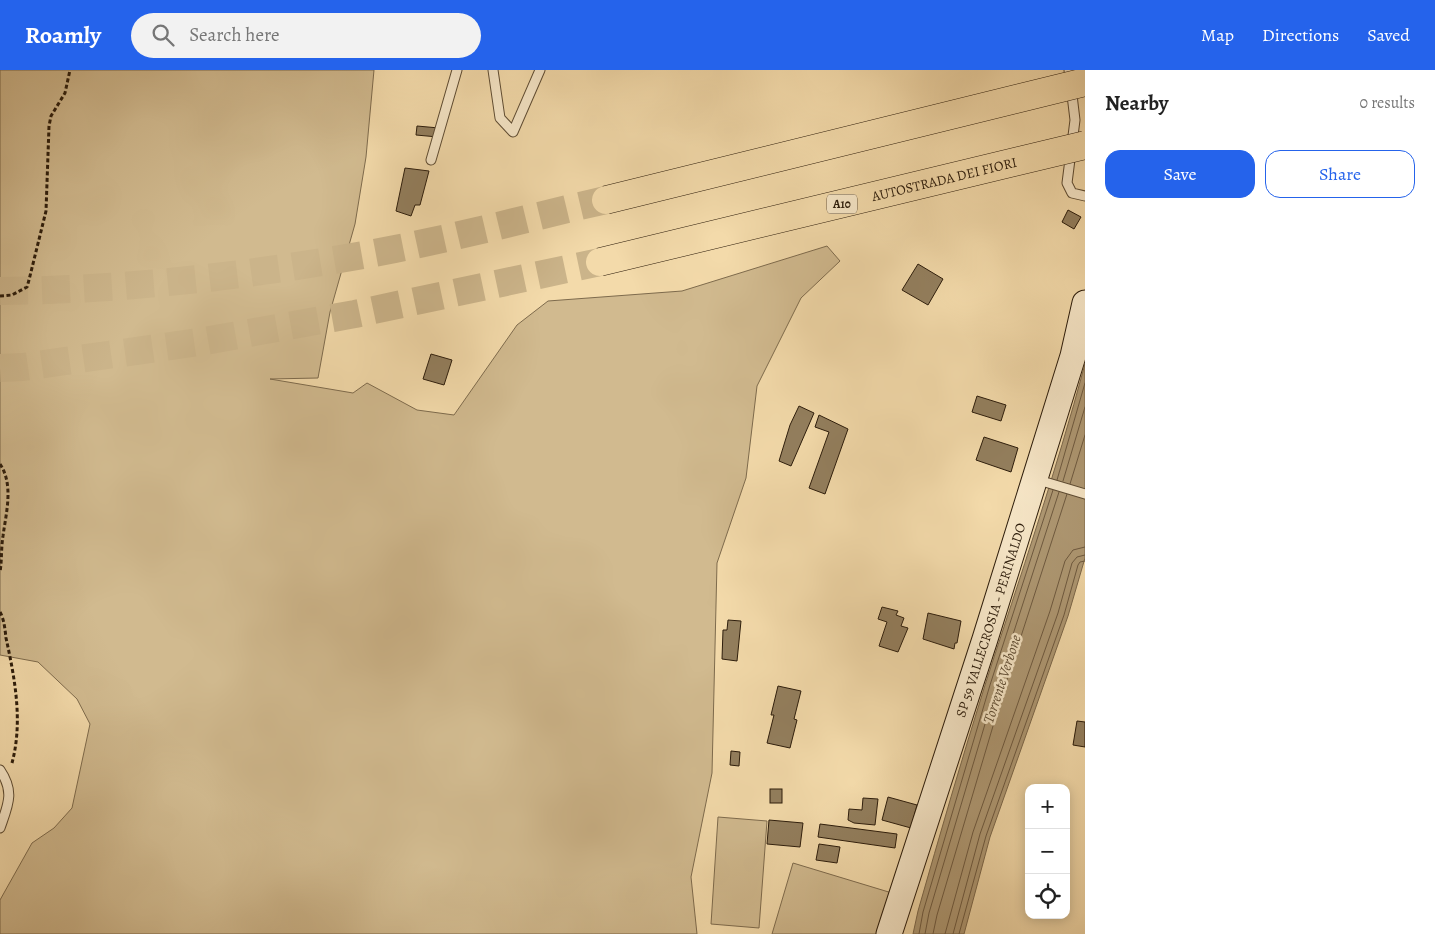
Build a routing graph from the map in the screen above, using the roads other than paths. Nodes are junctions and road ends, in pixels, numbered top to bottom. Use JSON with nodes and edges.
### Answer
{"nodes":[{"id":1,"x":457,"y":70,"type":"edge"},
{"id":2,"x":493,"y":70,"type":"edge"},
{"id":3,"x":540,"y":70,"type":"edge"},
{"id":4,"x":1069,"y":70,"type":"edge"},
{"id":5,"x":1085,"y":82,"type":"edge"},
{"id":6,"x":1085,"y":145,"type":"edge"},
{"id":7,"x":432,"y":160,"type":"dead end"},
{"id":8,"x":1085,"y":196,"type":"edge"},
{"id":9,"x":606,"y":200,"type":"tunnel mouth"},
{"id":10,"x":600,"y":262,"type":"tunnel mouth"},
{"id":11,"x":1085,"y":303,"type":"edge"},
{"id":12,"x":1043,"y":481,"type":"junction"},
{"id":13,"x":1085,"y":494,"type":"edge"},
{"id":14,"x":0,"y":770,"type":"edge"},
{"id":15,"x":0,"y":828,"type":"edge"},
{"id":16,"x":889,"y":934,"type":"edge"}],
"edges":[{"from":1,"to":7,"type":"lane"},
{"from":2,"to":3,"type":"lane"},
{"from":4,"to":8,"type":"lane"},
{"from":5,"to":9,"type":"highway","bridge":true},
{"from":6,"to":10,"type":"highway","name":"AUTOSTRADA DEI FIORI","number":"A10","bridge":true},
{"from":11,"to":12,"type":"main road","name":"SP 59 VALLECROSIA - PERINALDO"},
{"from":12,"to":13,"type":"lane"},
{"from":12,"to":16,"type":"main road","name":"SP 59 VALLECROSIA - PERINALDO"},
{"from":14,"to":15,"type":"lane"}]}
